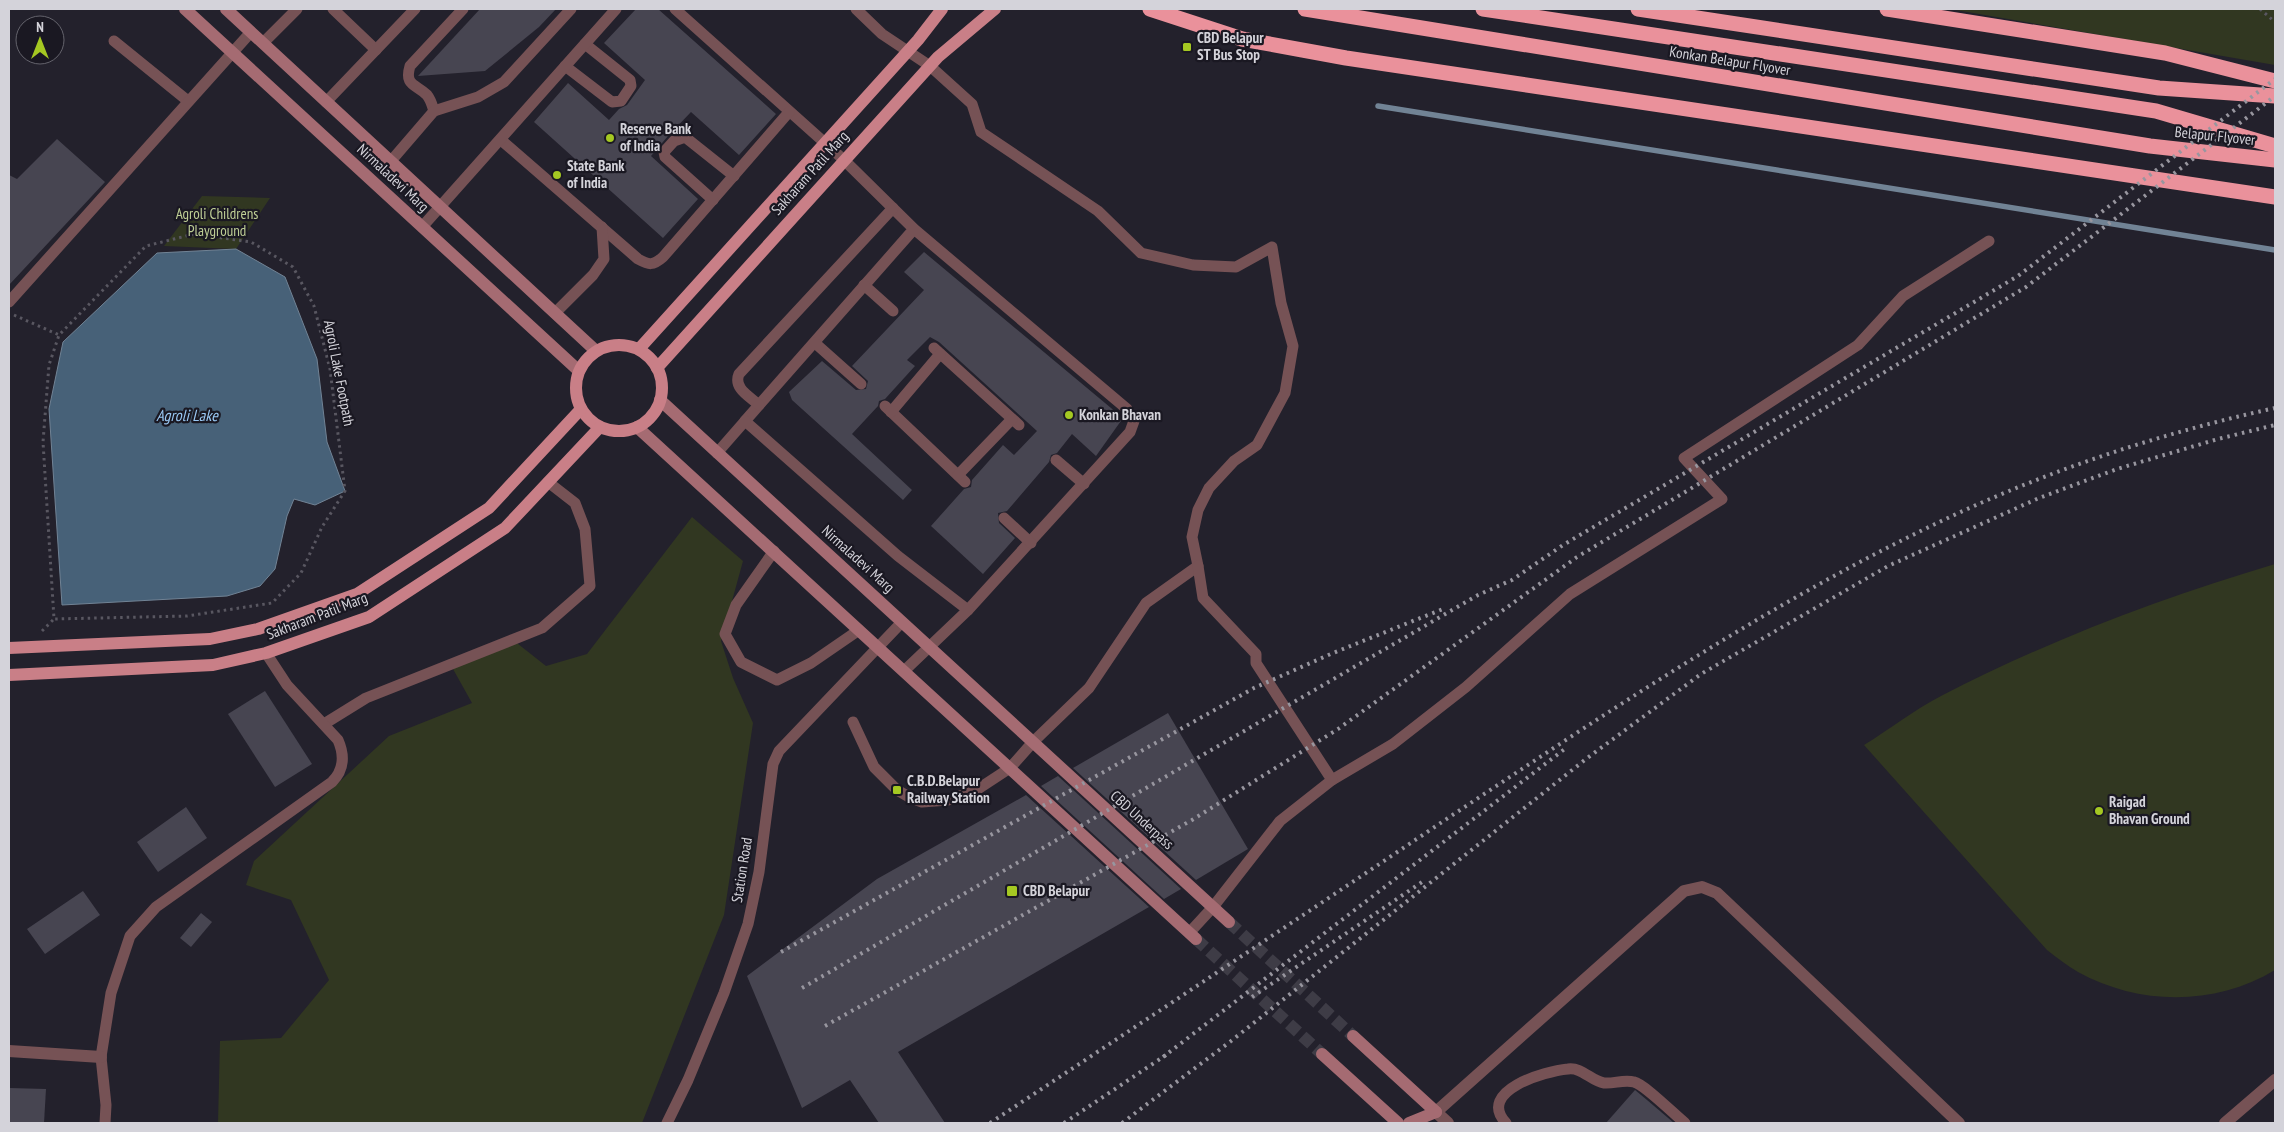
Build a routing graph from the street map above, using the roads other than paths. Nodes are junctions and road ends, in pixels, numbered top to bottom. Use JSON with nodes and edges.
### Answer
{"nodes":[{"id":1,"x":185,"y":9,"type":"edge"},
{"id":2,"x":226,"y":9,"type":"edge"},
{"id":3,"x":297,"y":9,"type":"edge"},
{"id":4,"x":333,"y":9,"type":"edge"},
{"id":5,"x":415,"y":9,"type":"edge"},
{"id":6,"x":463,"y":9,"type":"edge"},
{"id":7,"x":571,"y":9,"type":"edge"},
{"id":8,"x":616,"y":9,"type":"edge"},
{"id":9,"x":675,"y":9,"type":"edge"},
{"id":10,"x":856,"y":9,"type":"edge"},
{"id":11,"x":942,"y":9,"type":"edge"},
{"id":12,"x":996,"y":9,"type":"edge"},
{"id":13,"x":1150,"y":9,"type":"edge"},
{"id":14,"x":1305,"y":9,"type":"edge"},
{"id":15,"x":1483,"y":9,"type":"edge"},
{"id":16,"x":1638,"y":9,"type":"edge"},
{"id":17,"x":1887,"y":9,"type":"edge"},
{"id":18,"x":251,"y":32,"type":"junction"},
{"id":19,"x":114,"y":41,"type":"dead end"},
{"id":20,"x":263,"y":43,"type":"junction"},
{"id":21,"x":585,"y":44,"type":"junction"},
{"id":22,"x":376,"y":50,"type":"junction"},
{"id":23,"x":909,"y":51,"type":"junction"},
{"id":24,"x":232,"y":52,"type":"junction"},
{"id":25,"x":566,"y":66,"type":"junction"},
{"id":26,"x":930,"y":66,"type":"junction"},
{"id":27,"x":2275,"y":81,"type":"edge"},
{"id":28,"x":2275,"y":96,"type":"edge"},
{"id":29,"x":188,"y":101,"type":"junction"},
{"id":30,"x":326,"y":102,"type":"junction"},
{"id":31,"x":434,"y":111,"type":"junction"},
{"id":32,"x":789,"y":112,"type":"junction"},
{"id":33,"x":501,"y":140,"type":"junction"},
{"id":34,"x":824,"y":144,"type":"junction"},
{"id":35,"x":2150,"y":146,"type":"joint"},
{"id":36,"x":2275,"y":146,"type":"edge"},
{"id":37,"x":844,"y":160,"type":"junction"},
{"id":38,"x":2275,"y":160,"type":"edge"},
{"id":39,"x":390,"y":161,"type":"junction"},
{"id":40,"x":734,"y":176,"type":"junction"},
{"id":41,"x":2275,"y":197,"type":"edge"},
{"id":42,"x":713,"y":200,"type":"junction"},
{"id":43,"x":441,"y":208,"type":"junction"},
{"id":44,"x":893,"y":208,"type":"junction"},
{"id":45,"x":422,"y":227,"type":"junction"},
{"id":46,"x":602,"y":227,"type":"junction"},
{"id":47,"x":914,"y":229,"type":"junction"},
{"id":48,"x":1989,"y":242,"type":"dead end"},
{"id":49,"x":864,"y":285,"type":"junction"},
{"id":50,"x":9,"y":302,"type":"edge"},
{"id":51,"x":893,"y":311,"type":"dead end"},
{"id":52,"x":555,"y":313,"type":"junction"},
{"id":53,"x":814,"y":343,"type":"junction"},
{"id":54,"x":639,"y":349,"type":"junction"},
{"id":55,"x":596,"y":351,"type":"junction"},
{"id":56,"x":657,"y":368,"type":"junction"},
{"id":57,"x":579,"y":371,"type":"junction"},
{"id":58,"x":861,"y":384,"type":"dead end"},
{"id":59,"x":660,"y":400,"type":"junction"},
{"id":60,"x":759,"y":405,"type":"junction"},
{"id":61,"x":581,"y":409,"type":"junction"},
{"id":62,"x":745,"y":421,"type":"junction"},
{"id":63,"x":600,"y":427,"type":"junction"},
{"id":64,"x":638,"y":427,"type":"junction"},
{"id":65,"x":717,"y":453,"type":"junction"},
{"id":66,"x":1056,"y":460,"type":"dead end"},
{"id":67,"x":962,"y":479,"type":"joint"},
{"id":68,"x":548,"y":482,"type":"junction"},
{"id":69,"x":1084,"y":484,"type":"junction"},
{"id":70,"x":1004,"y":518,"type":"dead end"},
{"id":71,"x":1031,"y":543,"type":"junction"},
{"id":72,"x":774,"y":551,"type":"junction"},
{"id":73,"x":1198,"y":566,"type":"junction"},
{"id":74,"x":968,"y":610,"type":"junction"},
{"id":75,"x":902,"y":622,"type":"junction"},
{"id":76,"x":859,"y":630,"type":"junction"},
{"id":77,"x":878,"y":647,"type":"junction"},
{"id":78,"x":9,"y":648,"type":"edge"},
{"id":79,"x":931,"y":648,"type":"junction"},
{"id":80,"x":266,"y":653,"type":"junction"},
{"id":81,"x":904,"y":671,"type":"junction"},
{"id":82,"x":9,"y":675,"type":"edge"},
{"id":83,"x":854,"y":722,"type":"dead end"},
{"id":84,"x":324,"y":724,"type":"junction"},
{"id":85,"x":1033,"y":742,"type":"junction"},
{"id":86,"x":1010,"y":768,"type":"junction"},
{"id":87,"x":1332,"y":780,"type":"junction"},
{"id":88,"x":1213,"y":907,"type":"junction"},
{"id":89,"x":1229,"y":922,"type":"tunnel mouth"},
{"id":90,"x":1193,"y":936,"type":"joint"},
{"id":91,"x":1354,"y":1036,"type":"tunnel mouth"},
{"id":92,"x":9,"y":1051,"type":"edge"},
{"id":93,"x":1322,"y":1054,"type":"tunnel mouth"},
{"id":94,"x":101,"y":1057,"type":"junction"},
{"id":95,"x":2275,"y":1080,"type":"edge"},
{"id":96,"x":1434,"y":1118,"type":"edge"},
{"id":97,"x":105,"y":1123,"type":"edge"},
{"id":98,"x":667,"y":1123,"type":"edge"},
{"id":99,"x":1398,"y":1123,"type":"edge"},
{"id":100,"x":1409,"y":1123,"type":"edge"},
{"id":101,"x":1448,"y":1123,"type":"edge"},
{"id":102,"x":1506,"y":1123,"type":"edge"},
{"id":103,"x":1685,"y":1123,"type":"edge"},
{"id":104,"x":1959,"y":1123,"type":"edge"},
{"id":105,"x":2225,"y":1123,"type":"edge"}],
"edges":[{"from":1,"to":24,"type":"main road","name":"Nirmaladevi Marg"},
{"from":2,"to":18,"type":"main road","name":"Nirmaladevi Marg"},
{"from":3,"to":20,"type":"lane"},
{"from":4,"to":22,"type":"lane"},
{"from":5,"to":22,"type":"lane"},
{"from":6,"to":31,"type":"lane"},
{"from":7,"to":31,"type":"lane"},
{"from":8,"to":21,"type":"lane"},
{"from":9,"to":32,"type":"lane"},
{"from":10,"to":23,"type":"lane"},
{"from":11,"to":23,"type":"main road","name":"Sakharam Patil Marg"},
{"from":12,"to":26,"type":"main road","name":"Sakharam Patil Marg"},
{"from":13,"to":41,"type":"highway"},
{"from":14,"to":35,"type":"highway","name":"Konkan Belapur Flyover"},
{"from":15,"to":36,"type":"highway"},
{"from":16,"to":28,"type":"highway"},
{"from":17,"to":27,"type":"highway"},
{"from":18,"to":20,"type":"main road","name":"Nirmaladevi Marg"},
{"from":18,"to":24,"type":"lane"},
{"from":19,"to":29,"type":"lane"},
{"from":20,"to":30,"type":"main road","name":"Nirmaladevi Marg"},
{"from":21,"to":25,"type":"lane"},
{"from":21,"to":25,"type":"lane"},
{"from":22,"to":30,"type":"lane"},
{"from":23,"to":26,"type":"lane"},
{"from":23,"to":34,"type":"main road","name":"Sakharam Patil Marg"},
{"from":24,"to":29,"type":"lane"},
{"from":24,"to":45,"type":"main road","name":"Nirmaladevi Marg"},
{"from":25,"to":33,"type":"lane"},
{"from":26,"to":37,"type":"main road","name":"Sakharam Patil Marg"},
{"from":26,"to":73,"type":"lane"},
{"from":29,"to":50,"type":"lane"},
{"from":30,"to":39,"type":"main road","name":"Nirmaladevi Marg"},
{"from":31,"to":39,"type":"lane"},
{"from":32,"to":34,"type":"lane"},
{"from":32,"to":40,"type":"lane"},
{"from":33,"to":43,"type":"lane"},
{"from":33,"to":46,"type":"lane"},
{"from":34,"to":37,"type":"lane"},
{"from":34,"to":54,"type":"main road","name":"Sakharam Patil Marg"},
{"from":35,"to":38,"type":"highway","name":"Belapur Flyover"},
{"from":37,"to":44,"type":"lane"},
{"from":37,"to":56,"type":"main road","name":"Sakharam Patil Marg"},
{"from":39,"to":43,"type":"main road","name":"Nirmaladevi Marg"},
{"from":40,"to":42,"type":"lane"},
{"from":40,"to":42,"type":"lane"},
{"from":42,"to":46,"type":"lane"},
{"from":43,"to":45,"type":"lane"},
{"from":43,"to":52,"type":"main road","name":"Nirmaladevi Marg"},
{"from":44,"to":47,"type":"lane"},
{"from":44,"to":60,"type":"lane"},
{"from":45,"to":57,"type":"main road","name":"Nirmaladevi Marg"},
{"from":46,"to":52,"type":"lane"},
{"from":47,"to":49,"type":"lane"},
{"from":47,"to":69,"type":"lane"},
{"from":48,"to":87,"type":"lane"},
{"from":49,"to":51,"type":"lane"},
{"from":49,"to":53,"type":"lane"},
{"from":52,"to":55,"type":"main road","name":"Nirmaladevi Marg"},
{"from":53,"to":58,"type":"lane"},
{"from":53,"to":60,"type":"lane"},
{"from":54,"to":55,"type":"main road"},
{"from":54,"to":56,"type":"main road"},
{"from":55,"to":57,"type":"main road"},
{"from":56,"to":59,"type":"main road"},
{"from":57,"to":61,"type":"main road"},
{"from":59,"to":64,"type":"main road"},
{"from":59,"to":65,"type":"main road","name":"Nirmaladevi Marg"},
{"from":60,"to":62,"type":"lane"},
{"from":61,"to":63,"type":"main road"},
{"from":61,"to":78,"type":"main road","name":"Sakharam Patil Marg"},
{"from":62,"to":65,"type":"lane"},
{"from":62,"to":74,"type":"lane"},
{"from":63,"to":64,"type":"main road"},
{"from":63,"to":68,"type":"main road","name":"Sakharam Patil Marg"},
{"from":64,"to":72,"type":"main road"},
{"from":65,"to":75,"type":"main road","name":"Nirmaladevi Marg"},
{"from":66,"to":69,"type":"lane"},
{"from":67,"to":67,"type":"lane"},
{"from":68,"to":80,"type":"main road","name":"Sakharam Patil Marg"},
{"from":68,"to":84,"type":"lane"},
{"from":69,"to":71,"type":"lane"},
{"from":70,"to":71,"type":"lane"},
{"from":71,"to":74,"type":"lane"},
{"from":72,"to":76,"type":"main road"},
{"from":72,"to":76,"type":"lane"},
{"from":73,"to":85,"type":"lane"},
{"from":73,"to":87,"type":"lane"},
{"from":74,"to":79,"type":"lane"},
{"from":75,"to":77,"type":"lane","name":"Station Road"},
{"from":75,"to":79,"type":"main road","name":"Nirmaladevi Marg"},
{"from":76,"to":77,"type":"main road"},
{"from":77,"to":81,"type":"main road"},
{"from":77,"to":98,"type":"lane","name":"Station Road"},
{"from":79,"to":81,"type":"lane"},
{"from":79,"to":85,"type":"main road","name":"Nirmaladevi Marg"},
{"from":80,"to":82,"type":"main road","name":"Sakharam Patil Marg"},
{"from":80,"to":84,"type":"lane"},
{"from":81,"to":86,"type":"main road"},
{"from":83,"to":86,"type":"lane"},
{"from":84,"to":94,"type":"lane"},
{"from":85,"to":86,"type":"lane"},
{"from":85,"to":88,"type":"main road","name":"CBD Underpass"},
{"from":86,"to":90,"type":"main road"},
{"from":87,"to":88,"type":"lane"},
{"from":88,"to":89,"type":"main road","name":"CBD Underpass"},
{"from":88,"to":90,"type":"lane"},
{"from":91,"to":96,"type":"main road"},
{"from":92,"to":94,"type":"street"},
{"from":93,"to":99,"type":"main road"},
{"from":94,"to":97,"type":"lane"},
{"from":95,"to":105,"type":"street"},
{"from":96,"to":100,"type":"main road"},
{"from":96,"to":101,"type":"street"},
{"from":96,"to":104,"type":"street"},
{"from":102,"to":103,"type":"lane"}]}
